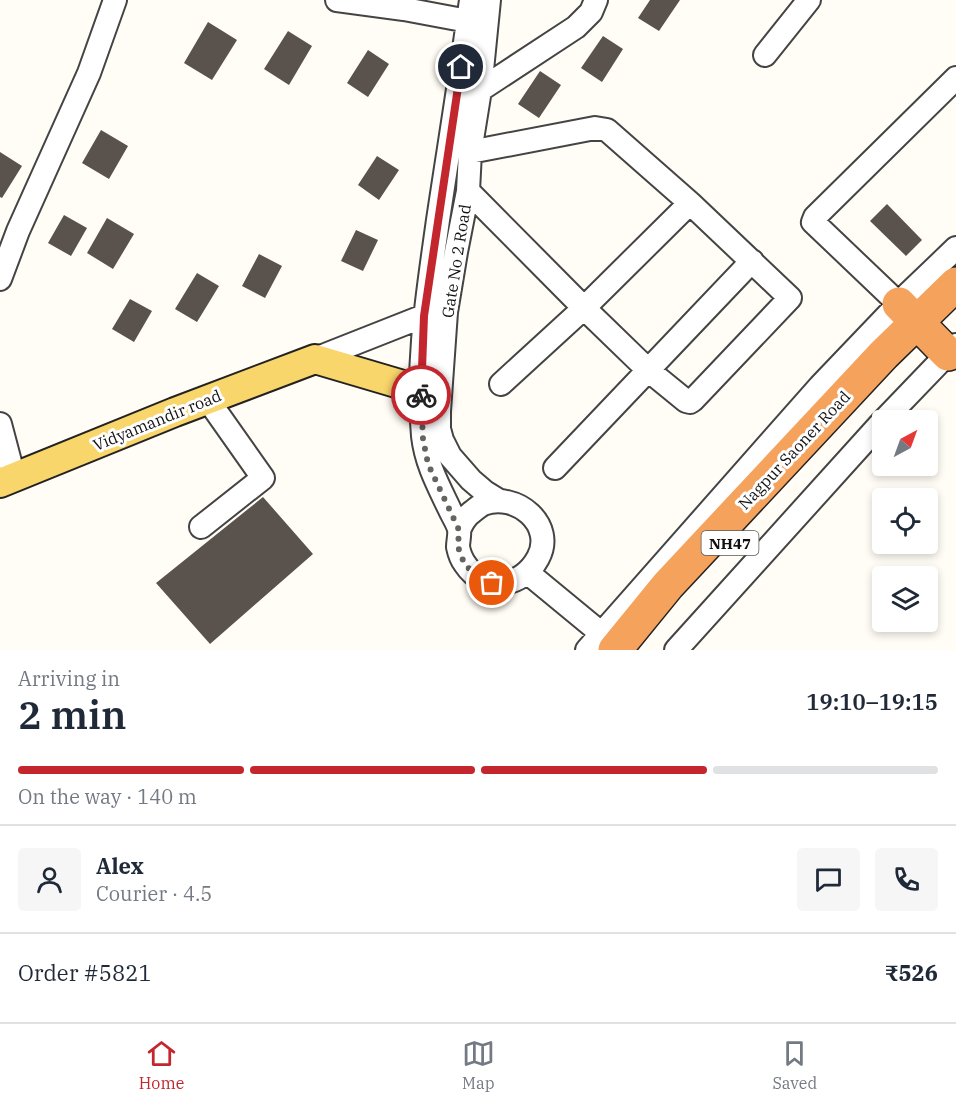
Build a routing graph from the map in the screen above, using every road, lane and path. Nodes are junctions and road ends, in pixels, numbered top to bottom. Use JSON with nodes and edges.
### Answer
{"nodes":[{"id":1,"x":115,"y":0,"type":"edge"},
{"id":2,"x":337,"y":0,"type":"edge"},
{"id":3,"x":596,"y":0,"type":"edge"},
{"id":4,"x":809,"y":0,"type":"edge"},
{"id":5,"x":479,"y":10,"type":"edge"},
{"id":6,"x":765,"y":55,"type":"dead end"},
{"id":7,"x":956,"y":78,"type":"edge"},
{"id":8,"x":480,"y":90,"type":"junction"},
{"id":9,"x":470,"y":152,"type":"junction"},
{"id":10,"x":468,"y":191,"type":"junction"},
{"id":11,"x":690,"y":203,"type":"junction"},
{"id":12,"x":9,"y":228,"type":"edge"},
{"id":13,"x":956,"y":248,"type":"edge"},
{"id":14,"x":752,"y":261,"type":"junction"},
{"id":15,"x":0,"y":279,"type":"edge"},
{"id":16,"x":956,"y":284,"type":"edge"},
{"id":17,"x":448,"y":301,"type":"junction"},
{"id":18,"x":956,"y":307,"type":"edge"},
{"id":19,"x":584,"y":308,"type":"junction"},
{"id":20,"x":424,"y":316,"type":"junction"},
{"id":21,"x":929,"y":332,"type":"edge"},
{"id":22,"x":315,"y":359,"type":"junction"},
{"id":23,"x":648,"y":370,"type":"junction"},
{"id":24,"x":501,"y":384,"type":"dead end"},
{"id":25,"x":430,"y":389,"type":"junction"},
{"id":26,"x":208,"y":400,"type":"junction"},
{"id":27,"x":889,"y":410,"type":"edge"},
{"id":28,"x":0,"y":424,"type":"edge"},
{"id":29,"x":872,"y":433,"type":"edge"},
{"id":30,"x":555,"y":468,"type":"dead end"},
{"id":31,"x":7,"y":480,"type":"edge"},
{"id":32,"x":498,"y":500,"type":"junction"},
{"id":33,"x":201,"y":527,"type":"dead end"},
{"id":34,"x":459,"y":530,"type":"junction"},
{"id":35,"x":528,"y":573,"type":"junction"},
{"id":36,"x":601,"y":645,"type":"edge"},
{"id":37,"x":638,"y":650,"type":"edge"},
{"id":38,"x":676,"y":650,"type":"edge"}],
"edges":[{"from":1,"to":12,"type":"street"},
{"from":2,"to":5,"type":"street"},
{"from":3,"to":8,"type":"street"},
{"from":4,"to":6,"type":"street"},
{"from":5,"to":8,"type":"street","name":"Gate No 2 Road"},
{"from":5,"to":20,"type":"street","name":"Gate No 2 Road"},
{"from":7,"to":21,"type":"street"},
{"from":8,"to":9,"type":"street","name":"Gate No 2 Road"},
{"from":9,"to":10,"type":"street","name":"Gate No 2 Road"},
{"from":9,"to":11,"type":"street"},
{"from":10,"to":17,"type":"street","name":"Gate No 2 Road"},
{"from":10,"to":19,"type":"street"},
{"from":11,"to":14,"type":"street"},
{"from":11,"to":19,"type":"street"},
{"from":12,"to":15,"type":"street"},
{"from":13,"to":21,"type":"street","name":"Nagpur Saoner Road"},
{"from":14,"to":23,"type":"street"},
{"from":14,"to":23,"type":"street"},
{"from":16,"to":21,"type":"highway","name":"Nagpur Saoner Road","number":"NH47"},
{"from":17,"to":20,"type":"street"},
{"from":17,"to":25,"type":"street","name":"Gate No 2 Road"},
{"from":18,"to":21,"type":"highway","name":"Nagpur Saoner Road","number":"NH47"},
{"from":19,"to":23,"type":"street"},
{"from":19,"to":24,"type":"street"},
{"from":20,"to":22,"type":"street"},
{"from":20,"to":25,"type":"street","name":"Gate No 2 Road"},
{"from":21,"to":27,"type":"street","name":"Nagpur Saoner Road"},
{"from":21,"to":36,"type":"highway","name":"Nagpur Saoner Road","number":"NH47"},
{"from":21,"to":37,"type":"highway","name":"Nagpur Saoner Road","number":"NH47"},
{"from":22,"to":25,"type":"main road"},
{"from":22,"to":26,"type":"main road","name":"Vidyamandir road"},
{"from":23,"to":30,"type":"street"},
{"from":25,"to":32,"type":"street","name":"Gate No 2 Road"},
{"from":25,"to":34,"type":"street","name":"Gate No 2 Road"},
{"from":26,"to":31,"type":"main road","name":"Vidyamandir road"},
{"from":26,"to":33,"type":"street"},
{"from":28,"to":31,"type":"street"},
{"from":29,"to":38,"type":"street","name":"Nagpur Saoner Road"},
{"from":32,"to":34,"type":"street"},
{"from":32,"to":35,"type":"street"},
{"from":34,"to":35,"type":"street"},
{"from":35,"to":36,"type":"street"}]}
